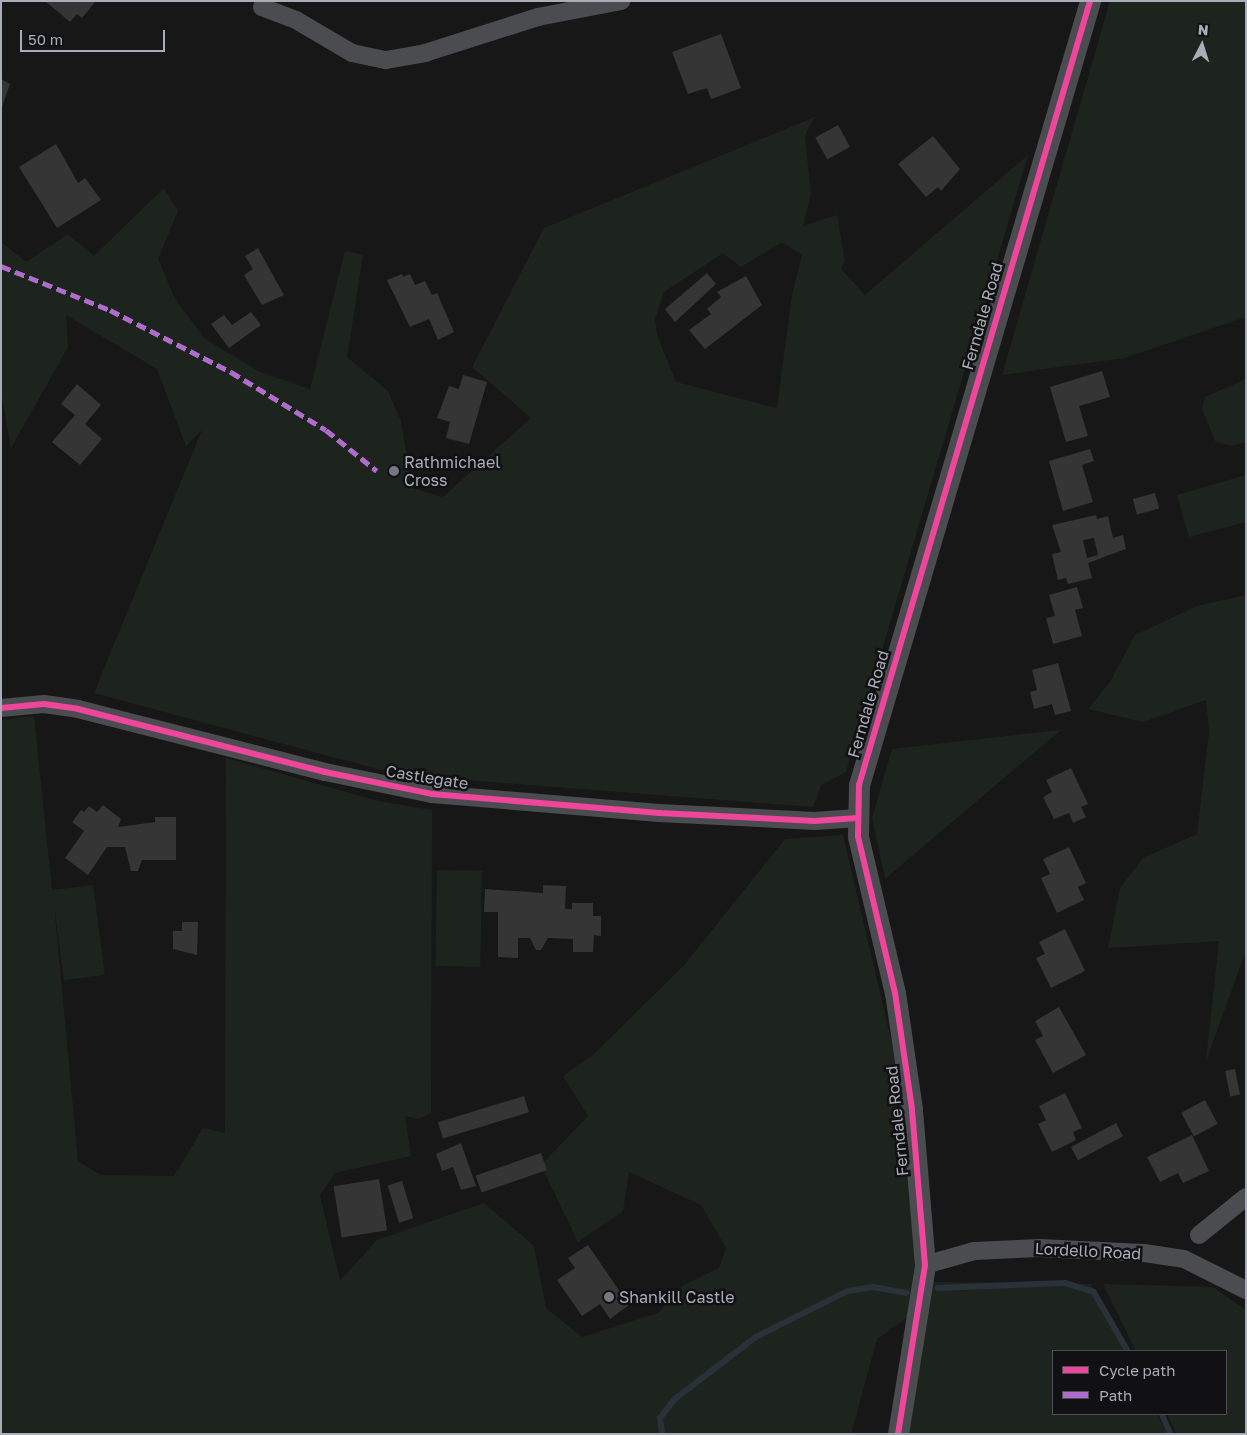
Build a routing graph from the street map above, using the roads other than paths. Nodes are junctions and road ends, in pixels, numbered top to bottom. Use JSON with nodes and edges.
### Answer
{"nodes":[{"id":1,"x":621,"y":1,"type":"edge"},
{"id":2,"x":1090,"y":1,"type":"edge"},
{"id":3,"x":262,"y":7,"type":"dead end"},
{"id":4,"x":286,"y":8,"type":"edge"},
{"id":5,"x":1,"y":708,"type":"edge"},
{"id":6,"x":857,"y":818,"type":"junction"},
{"id":7,"x":1246,"y":1197,"type":"edge"},
{"id":8,"x":1199,"y":1235,"type":"dead end"},
{"id":9,"x":925,"y":1265,"type":"junction"},
{"id":10,"x":1246,"y":1290,"type":"edge"},
{"id":11,"x":898,"y":1434,"type":"edge"}],
"edges":[{"from":1,"to":4,"type":"street"},
{"from":2,"to":6,"type":"street","name":"Ferndale Road"},
{"from":3,"to":4,"type":"street"},
{"from":5,"to":6,"type":"street","name":"Castlegate"},
{"from":6,"to":9,"type":"street","name":"Ferndale Road"},
{"from":7,"to":8,"type":"street"},
{"from":9,"to":10,"type":"street","name":"Lordello Road"},
{"from":9,"to":11,"type":"street","name":"Ferndale Road"}]}
